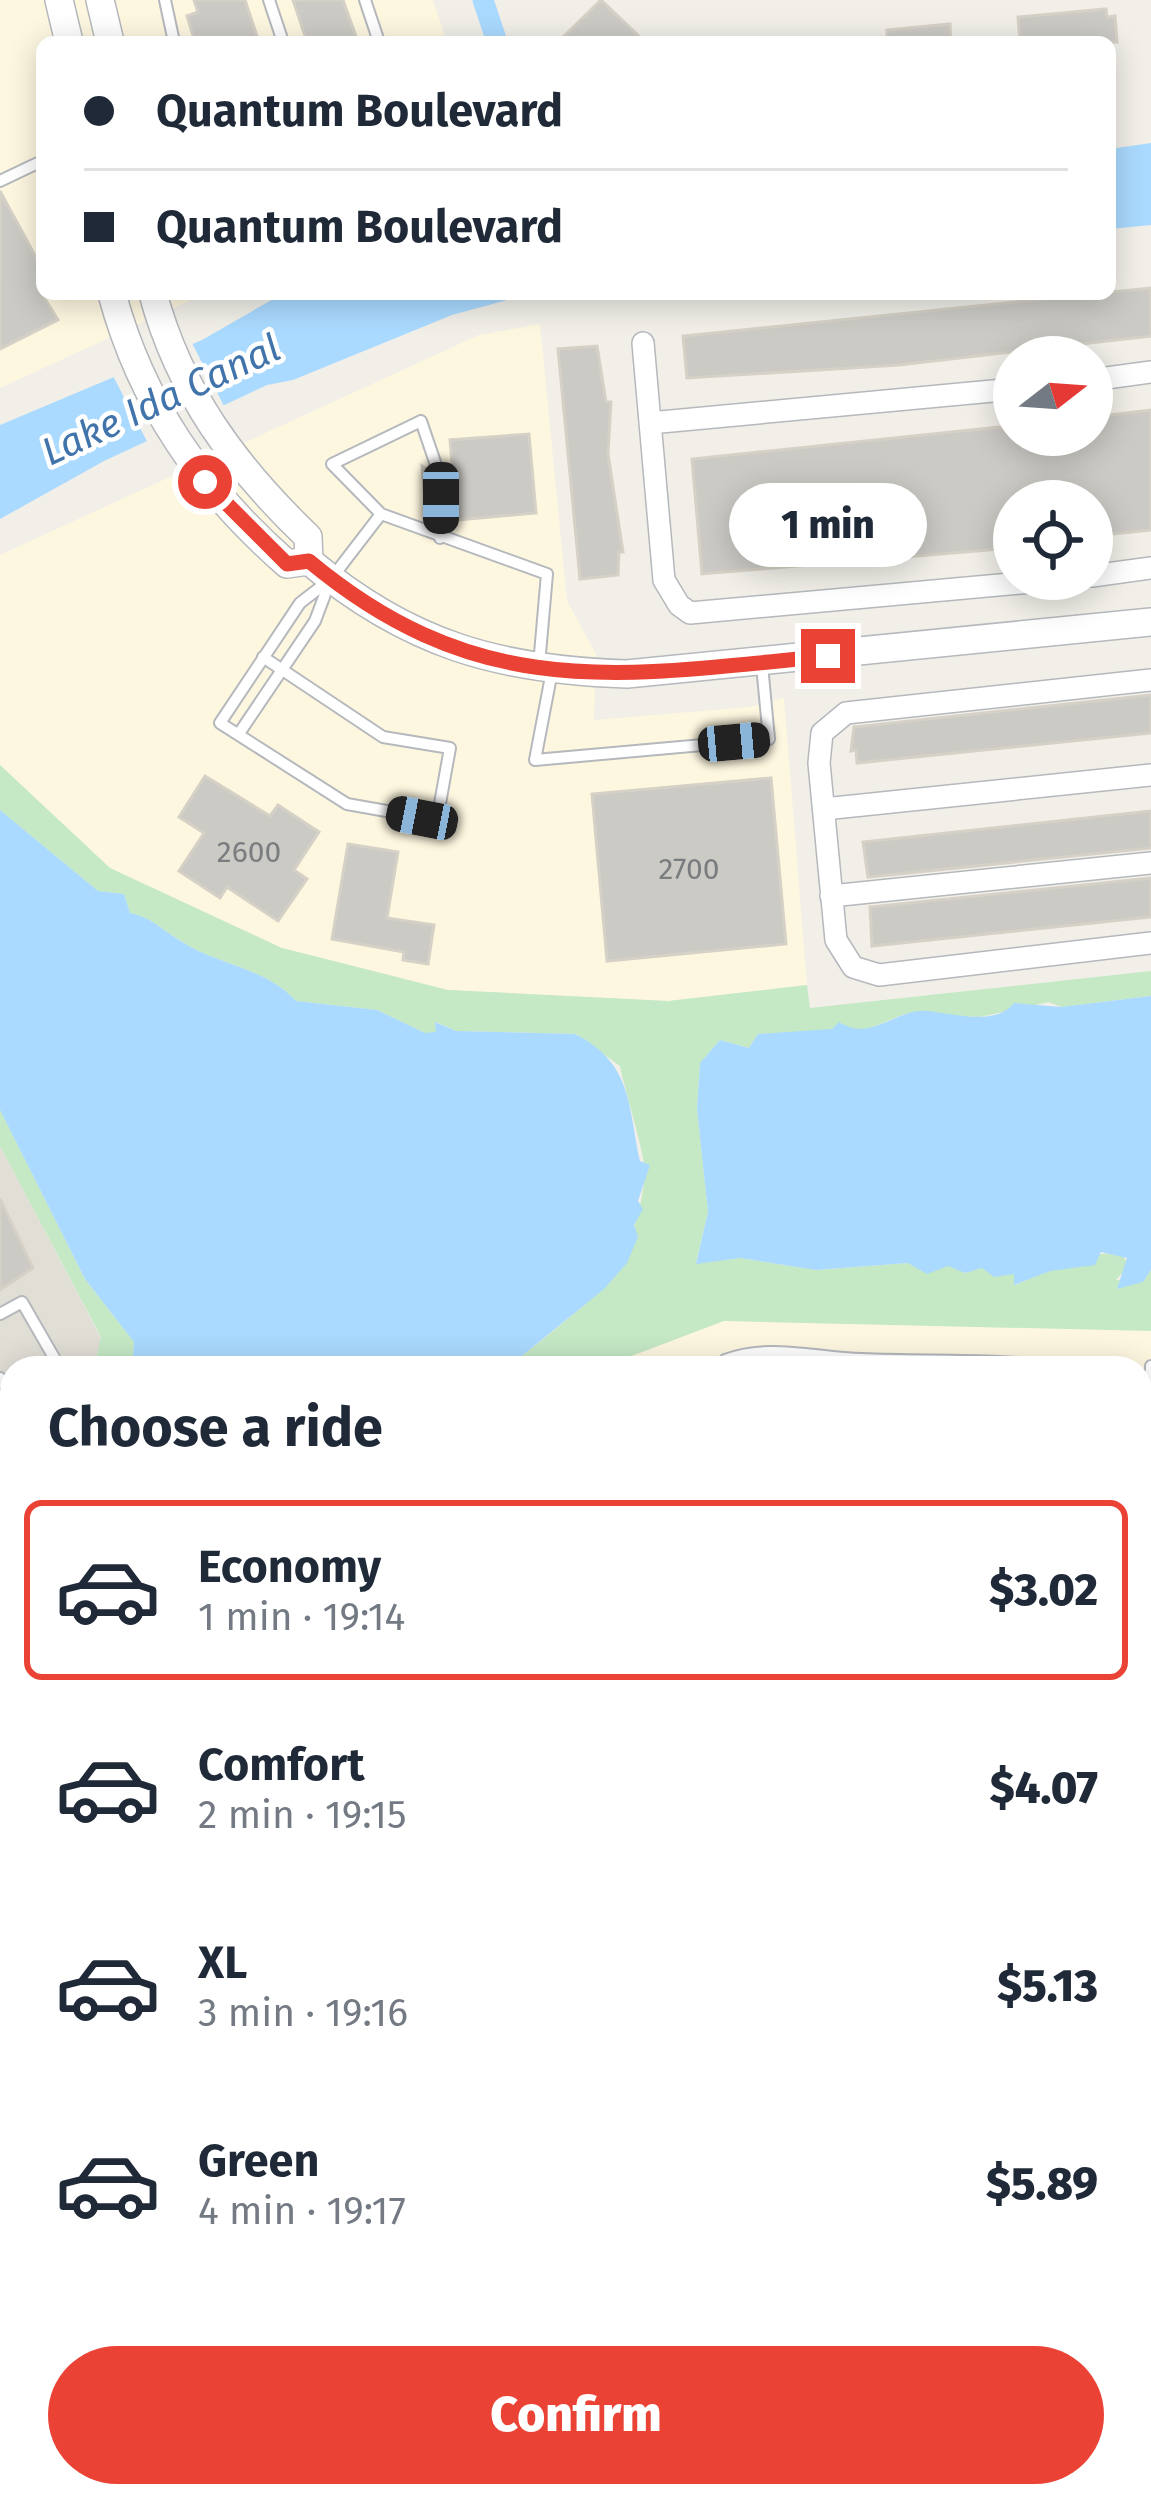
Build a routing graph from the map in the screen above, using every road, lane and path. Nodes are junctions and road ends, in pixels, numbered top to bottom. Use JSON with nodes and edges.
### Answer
{"nodes":[{"id":1,"x":59,"y":0,"type":"edge"},
{"id":2,"x":100,"y":0,"type":"edge"},
{"id":3,"x":165,"y":0,"type":"edge"},
{"id":4,"x":269,"y":0,"type":"edge"},
{"id":5,"x":365,"y":0,"type":"edge"},
{"id":6,"x":68,"y":36,"type":"edge"},
{"id":7,"x":109,"y":36,"type":"edge"},
{"id":8,"x":173,"y":36,"type":"edge"},
{"id":9,"x":281,"y":36,"type":"edge"},
{"id":10,"x":377,"y":36,"type":"edge"},
{"id":11,"x":36,"y":164,"type":"edge"},
{"id":12,"x":0,"y":181,"type":"edge"},
{"id":13,"x":114,"y":300,"type":"edge"},
{"id":14,"x":155,"y":300,"type":"edge"},
{"id":15,"x":643,"y":343,"type":"dead end"},
{"id":16,"x":1151,"y":372,"type":"edge"},
{"id":17,"x":1113,"y":377,"type":"edge"},
{"id":18,"x":993,"y":391,"type":"edge"},
{"id":19,"x":650,"y":423,"type":"junction"},
{"id":20,"x":436,"y":465,"type":"dead end"},
{"id":21,"x":441,"y":498,"type":"dead end"},
{"id":22,"x":381,"y":514,"type":"junction"},
{"id":23,"x":440,"y":538,"type":"junction"},
{"id":24,"x":1151,"y":568,"type":"edge"},
{"id":25,"x":320,"y":570,"type":"junction"},
{"id":26,"x":1113,"y":573,"type":"edge"},
{"id":27,"x":993,"y":585,"type":"edge"},
{"id":28,"x":1151,"y":622,"type":"edge"},
{"id":29,"x":263,"y":657,"type":"junction"},
{"id":30,"x":762,"y":662,"type":"junction"},
{"id":31,"x":546,"y":669,"type":"junction"},
{"id":32,"x":283,"y":670,"type":"junction"},
{"id":33,"x":1151,"y":680,"type":"edge"},
{"id":34,"x":240,"y":732,"type":"junction"},
{"id":35,"x":1151,"y":775,"type":"edge"},
{"id":36,"x":824,"y":809,"type":"junction"},
{"id":37,"x":1151,"y":862,"type":"edge"},
{"id":38,"x":831,"y":896,"type":"junction"},
{"id":39,"x":1151,"y":943,"type":"edge"},
{"id":40,"x":0,"y":1314,"type":"edge"},
{"id":41,"x":53,"y":1356,"type":"edge"},
{"id":42,"x":735,"y":1356,"type":"edge"},
{"id":43,"x":799,"y":1356,"type":"edge"}],
"edges":[{"from":1,"to":6,"type":"street"},
{"from":2,"to":7,"type":"street"},
{"from":3,"to":8,"type":"lane"},
{"from":4,"to":9,"type":"lane"},
{"from":5,"to":10,"type":"lane"},
{"from":11,"to":12,"type":"lane"},
{"from":13,"to":25,"type":"street"},
{"from":14,"to":25,"type":"street"},
{"from":15,"to":19,"type":"street"},
{"from":16,"to":17,"type":"street"},
{"from":18,"to":19,"type":"street"},
{"from":19,"to":27,"type":"street"},
{"from":20,"to":22,"type":"lane"},
{"from":21,"to":23,"type":"lane"},
{"from":22,"to":23,"type":"lane"},
{"from":22,"to":25,"type":"lane"},
{"from":23,"to":31,"type":"lane"},
{"from":24,"to":26,"type":"street"},
{"from":25,"to":29,"type":"lane"},
{"from":25,"to":31,"type":"street"},
{"from":25,"to":32,"type":"lane"},
{"from":28,"to":30,"type":"street"},
{"from":29,"to":32,"type":"lane"},
{"from":29,"to":34,"type":"lane"},
{"from":30,"to":31,"type":"street"},
{"from":30,"to":31,"type":"lane"},
{"from":32,"to":34,"type":"lane"},
{"from":32,"to":34,"type":"lane"},
{"from":33,"to":36,"type":"street"},
{"from":35,"to":36,"type":"street"},
{"from":36,"to":38,"type":"street"},
{"from":37,"to":38,"type":"street"},
{"from":38,"to":39,"type":"street"},
{"from":40,"to":41,"type":"lane"},
{"from":42,"to":43,"type":"lane"}]}
